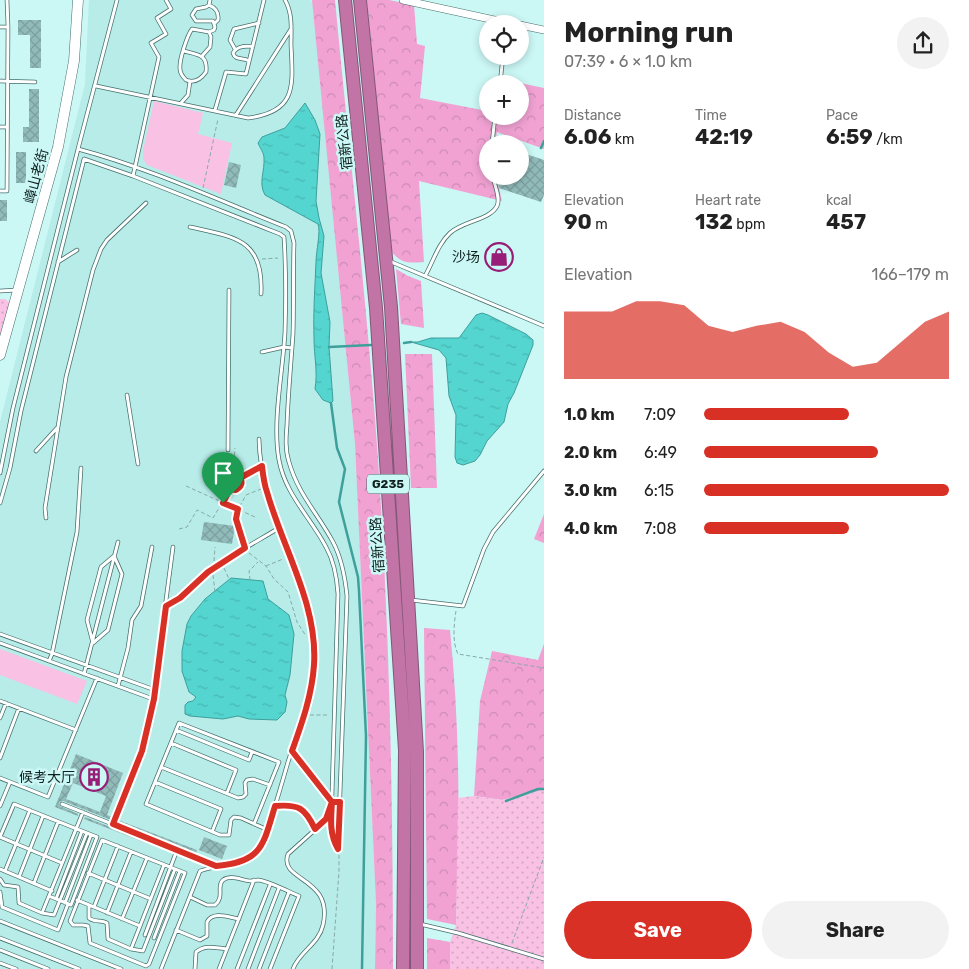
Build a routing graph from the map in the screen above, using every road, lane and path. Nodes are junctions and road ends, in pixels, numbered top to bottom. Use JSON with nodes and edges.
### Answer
{"nodes":[{"id":1,"x":7,"y":0,"type":"edge"},
{"id":2,"x":78,"y":0,"type":"edge"},
{"id":3,"x":117,"y":0,"type":"edge"},
{"id":4,"x":166,"y":0,"type":"edge"},
{"id":5,"x":264,"y":0,"type":"edge"},
{"id":6,"x":285,"y":0,"type":"edge"},
{"id":7,"x":344,"y":0,"type":"edge"},
{"id":8,"x":360,"y":0,"type":"edge"},
{"id":9,"x":403,"y":0,"type":"edge"},
{"id":10,"x":209,"y":2,"type":"edge"},
{"id":11,"x":437,"y":4,"type":"edge"},
{"id":12,"x":479,"y":15,"type":"edge"},
{"id":13,"x":259,"y":22,"type":"junction"},
{"id":14,"x":214,"y":24,"type":"junction"},
{"id":15,"x":0,"y":27,"type":"edge"},
{"id":16,"x":8,"y":27,"type":"junction"},
{"id":17,"x":529,"y":27,"type":"edge"},
{"id":18,"x":291,"y":29,"type":"junction"},
{"id":19,"x":544,"y":30,"type":"edge"},
{"id":20,"x":209,"y":32,"type":"junction"},
{"id":21,"x":253,"y":46,"type":"junction"},
{"id":22,"x":235,"y":49,"type":"junction"},
{"id":23,"x":184,"y":51,"type":"junction"},
{"id":24,"x":202,"y":56,"type":"junction"},
{"id":25,"x":249,"y":61,"type":"junction"},
{"id":26,"x":0,"y":81,"type":"edge"},
{"id":27,"x":8,"y":82,"type":"junction"},
{"id":28,"x":35,"y":82,"type":"dead end"},
{"id":29,"x":190,"y":82,"type":"junction"},
{"id":30,"x":96,"y":86,"type":"junction"},
{"id":31,"x":150,"y":96,"type":"junction"},
{"id":32,"x":181,"y":103,"type":"junction"},
{"id":33,"x":217,"y":111,"type":"junction"},
{"id":34,"x":236,"y":115,"type":"junction"},
{"id":35,"x":0,"y":127,"type":"edge"},
{"id":36,"x":7,"y":127,"type":"junction"},
{"id":37,"x":78,"y":149,"type":"junction"},
{"id":38,"x":134,"y":167,"type":"junction"},
{"id":39,"x":133,"y":176,"type":"junction"},
{"id":40,"x":495,"y":185,"type":"edge"},
{"id":41,"x":0,"y":190,"type":"edge"},
{"id":42,"x":202,"y":194,"type":"junction"},
{"id":43,"x":146,"y":203,"type":"dead end"},
{"id":44,"x":190,"y":227,"type":"dead end"},
{"id":45,"x":77,"y":250,"type":"dead end"},
{"id":46,"x":285,"y":258,"type":"junction"},
{"id":47,"x":256,"y":260,"type":"junction"},
{"id":48,"x":386,"y":260,"type":"junction"},
{"id":49,"x":58,"y":262,"type":"junction"},
{"id":50,"x":425,"y":276,"type":"junction"},
{"id":51,"x":19,"y":290,"type":"junction"},
{"id":52,"x":229,"y":290,"type":"dead end"},
{"id":53,"x":0,"y":291,"type":"edge"},
{"id":54,"x":261,"y":294,"type":"dead end"},
{"id":55,"x":544,"y":326,"type":"edge"},
{"id":56,"x":284,"y":347,"type":"junction"},
{"id":57,"x":292,"y":348,"type":"junction"},
{"id":58,"x":262,"y":352,"type":"dead end"},
{"id":59,"x":0,"y":355,"type":"edge"},
{"id":60,"x":127,"y":395,"type":"dead end"},
{"id":61,"x":58,"y":428,"type":"junction"},
{"id":62,"x":259,"y":439,"type":"dead end"},
{"id":63,"x":235,"y":448,"type":"dead end"},
{"id":64,"x":228,"y":450,"type":"dead end"},
{"id":65,"x":36,"y":452,"type":"dead end"},
{"id":66,"x":138,"y":464,"type":"dead end"},
{"id":67,"x":262,"y":466,"type":"junction"},
{"id":68,"x":81,"y":468,"type":"dead end"},
{"id":69,"x":544,"y":471,"type":"edge"},
{"id":70,"x":0,"y":473,"type":"edge"},
{"id":71,"x":233,"y":476,"type":"junction"},
{"id":72,"x":240,"y":478,"type":"junction"},
{"id":73,"x":186,"y":486,"type":"dead end"},
{"id":74,"x":266,"y":487,"type":"junction"},
{"id":75,"x":230,"y":489,"type":"junction"},
{"id":76,"x":0,"y":503,"type":"edge"},
{"id":77,"x":223,"y":503,"type":"junction"},
{"id":78,"x":238,"y":509,"type":"junction"},
{"id":79,"x":255,"y":517,"type":"dead end"},
{"id":80,"x":46,"y":518,"type":"dead end"},
{"id":81,"x":280,"y":528,"type":"junction"},
{"id":82,"x":179,"y":530,"type":"dead end"},
{"id":83,"x":118,"y":542,"type":"dead end"},
{"id":84,"x":173,"y":546,"type":"dead end"},
{"id":85,"x":152,"y":547,"type":"dead end"},
{"id":86,"x":215,"y":547,"type":"dead end"},
{"id":87,"x":245,"y":548,"type":"junction"},
{"id":88,"x":114,"y":556,"type":"junction"},
{"id":89,"x":289,"y":556,"type":"junction"},
{"id":90,"x":258,"y":561,"type":"junction"},
{"id":91,"x":222,"y":562,"type":"junction"},
{"id":92,"x":266,"y":566,"type":"junction"},
{"id":93,"x":213,"y":569,"type":"junction"},
{"id":94,"x":229,"y":579,"type":"dead end"},
{"id":95,"x":250,"y":580,"type":"dead end"},
{"id":96,"x":215,"y":592,"type":"dead end"},
{"id":97,"x":408,"y":600,"type":"junction"},
{"id":98,"x":166,"y":606,"type":"junction"},
{"id":99,"x":457,"y":606,"type":"junction"},
{"id":100,"x":0,"y":634,"type":"edge"},
{"id":101,"x":312,"y":641,"type":"junction"},
{"id":102,"x":0,"y":643,"type":"edge"},
{"id":103,"x":93,"y":643,"type":"junction"},
{"id":104,"x":52,"y":654,"type":"junction"},
{"id":105,"x":49,"y":661,"type":"junction"},
{"id":106,"x":87,"y":666,"type":"junction"},
{"id":107,"x":544,"y":668,"type":"edge"},
{"id":108,"x":84,"y":674,"type":"junction"},
{"id":109,"x":97,"y":678,"type":"junction"},
{"id":110,"x":120,"y":678,"type":"junction"},
{"id":111,"x":118,"y":686,"type":"junction"},
{"id":112,"x":155,"y":690,"type":"junction"},
{"id":113,"x":154,"y":699,"type":"junction"},
{"id":114,"x":0,"y":701,"type":"edge"},
{"id":115,"x":6,"y":703,"type":"junction"},
{"id":116,"x":19,"y":708,"type":"junction"},
{"id":117,"x":304,"y":715,"type":"junction"},
{"id":118,"x":335,"y":716,"type":"junction"},
{"id":119,"x":0,"y":718,"type":"edge"},
{"id":120,"x":76,"y":730,"type":"junction"},
{"id":121,"x":176,"y":730,"type":"junction"},
{"id":122,"x":171,"y":743,"type":"junction"},
{"id":123,"x":292,"y":751,"type":"junction"},
{"id":124,"x":252,"y":752,"type":"junction"},
{"id":125,"x":0,"y":758,"type":"edge"},
{"id":126,"x":161,"y":767,"type":"junction"},
{"id":127,"x":0,"y":778,"type":"edge"},
{"id":128,"x":10,"y":782,"type":"junction"},
{"id":129,"x":155,"y":782,"type":"junction"},
{"id":130,"x":270,"y":785,"type":"junction"},
{"id":131,"x":227,"y":793,"type":"junction"},
{"id":132,"x":332,"y":802,"type":"junction"},
{"id":133,"x":340,"y":802,"type":"junction"},
{"id":134,"x":62,"y":804,"type":"dead end"},
{"id":135,"x":0,"y":806,"type":"edge"},
{"id":136,"x":275,"y":806,"type":"junction"},
{"id":137,"x":30,"y":810,"type":"junction"},
{"id":138,"x":83,"y":812,"type":"junction"},
{"id":139,"x":43,"y":816,"type":"junction"},
{"id":140,"x":58,"y":822,"type":"junction"},
{"id":141,"x":113,"y":824,"type":"junction"},
{"id":142,"x":254,"y":824,"type":"junction"},
{"id":143,"x":76,"y":829,"type":"junction"},
{"id":144,"x":315,"y":829,"type":"junction"},
{"id":145,"x":268,"y":830,"type":"junction"},
{"id":146,"x":82,"y":831,"type":"junction"},
{"id":147,"x":212,"y":832,"type":"junction"},
{"id":148,"x":87,"y":833,"type":"junction"},
{"id":149,"x":0,"y":837,"type":"edge"},
{"id":150,"x":16,"y":844,"type":"junction"},
{"id":151,"x":118,"y":846,"type":"junction"},
{"id":152,"x":30,"y":849,"type":"junction"},
{"id":153,"x":338,"y":849,"type":"junction"},
{"id":154,"x":177,"y":850,"type":"junction"},
{"id":155,"x":131,"y":852,"type":"junction"},
{"id":156,"x":45,"y":856,"type":"junction"},
{"id":157,"x":544,"y":857,"type":"edge"},
{"id":158,"x":147,"y":858,"type":"junction"},
{"id":159,"x":62,"y":863,"type":"junction"},
{"id":160,"x":164,"y":865,"type":"junction"},
{"id":161,"x":216,"y":866,"type":"junction"},
{"id":162,"x":170,"y":867,"type":"junction"},
{"id":163,"x":0,"y":869,"type":"edge"},
{"id":164,"x":175,"y":869,"type":"junction"},
{"id":165,"x":5,"y":871,"type":"junction"},
{"id":166,"x":180,"y":871,"type":"junction"},
{"id":167,"x":88,"y":873,"type":"junction"},
{"id":168,"x":19,"y":877,"type":"junction"},
{"id":169,"x":0,"y":878,"type":"edge"},
{"id":170,"x":105,"y":880,"type":"junction"},
{"id":171,"x":254,"y":880,"type":"junction"},
{"id":172,"x":34,"y":883,"type":"junction"},
{"id":173,"x":118,"y":885,"type":"junction"},
{"id":174,"x":270,"y":885,"type":"junction"},
{"id":175,"x":280,"y":888,"type":"junction"},
{"id":176,"x":52,"y":891,"type":"junction"},
{"id":177,"x":0,"y":892,"type":"edge"},
{"id":178,"x":133,"y":892,"type":"junction"},
{"id":179,"x":289,"y":892,"type":"junction"},
{"id":180,"x":49,"y":896,"type":"junction"},
{"id":181,"x":190,"y":897,"type":"junction"},
{"id":182,"x":151,"y":899,"type":"junction"},
{"id":183,"x":58,"y":900,"type":"junction"},
{"id":184,"x":77,"y":900,"type":"junction"},
{"id":185,"x":67,"y":903,"type":"junction"},
{"id":186,"x":89,"y":905,"type":"junction"},
{"id":187,"x":94,"y":907,"type":"junction"},
{"id":188,"x":42,"y":913,"type":"junction"},
{"id":189,"x":107,"y":913,"type":"junction"},
{"id":190,"x":239,"y":918,"type":"junction"},
{"id":191,"x":122,"y":919,"type":"junction"},
{"id":192,"x":0,"y":921,"type":"edge"},
{"id":193,"x":417,"y":924,"type":"junction"},
{"id":194,"x":140,"y":926,"type":"junction"},
{"id":195,"x":176,"y":930,"type":"junction"},
{"id":196,"x":138,"y":932,"type":"junction"},
{"id":197,"x":147,"y":936,"type":"junction"},
{"id":198,"x":0,"y":938,"type":"edge"},
{"id":199,"x":154,"y":938,"type":"junction"},
{"id":200,"x":159,"y":941,"type":"junction"},
{"id":201,"x":510,"y":948,"type":"junction"},
{"id":202,"x":131,"y":949,"type":"junction"},
{"id":203,"x":227,"y":949,"type":"junction"},
{"id":204,"x":0,"y":950,"type":"edge"},
{"id":205,"x":544,"y":959,"type":"edge"},
{"id":206,"x":0,"y":963,"type":"edge"},
{"id":207,"x":16,"y":969,"type":"edge"},
{"id":208,"x":48,"y":969,"type":"edge"},
{"id":209,"x":79,"y":969,"type":"edge"},
{"id":210,"x":121,"y":969,"type":"edge"},
{"id":211,"x":161,"y":969,"type":"edge"},
{"id":212,"x":195,"y":969,"type":"edge"},
{"id":213,"x":219,"y":969,"type":"edge"},
{"id":214,"x":237,"y":969,"type":"edge"},
{"id":215,"x":248,"y":969,"type":"edge"},
{"id":216,"x":259,"y":969,"type":"edge"},
{"id":217,"x":270,"y":969,"type":"edge"},
{"id":218,"x":293,"y":969,"type":"edge"},
{"id":219,"x":332,"y":969,"type":"edge"},
{"id":220,"x":403,"y":969,"type":"edge"},
{"id":221,"x":417,"y":969,"type":"edge"}],
"edges":[{"from":1,"to":16,"type":"lane"},
{"from":2,"to":51,"type":"street","name":"嶂山老街"},
{"from":3,"to":30,"type":"lane"},
{"from":4,"to":31,"type":"lane"},
{"from":5,"to":13,"type":"lane"},
{"from":6,"to":18,"type":"lane"},
{"from":7,"to":220,"type":"highway","name":"宿新公路","number":"G235"},
{"from":8,"to":48,"type":"highway","name":"宿新公路","number":"G235"},
{"from":9,"to":11,"type":"street"},
{"from":10,"to":14,"type":"lane"},
{"from":10,"to":14,"type":"lane"},
{"from":11,"to":12,"type":"street"},
{"from":13,"to":21,"type":"lane"},
{"from":13,"to":22,"type":"lane"},
{"from":14,"to":20,"type":"lane"},
{"from":15,"to":16,"type":"lane"},
{"from":16,"to":27,"type":"lane"},
{"from":17,"to":19,"type":"street"},
{"from":18,"to":34,"type":"lane"},
{"from":18,"to":34,"type":"lane"},
{"from":20,"to":23,"type":"lane"},
{"from":20,"to":24,"type":"lane"},
{"from":21,"to":22,"type":"lane"},
{"from":21,"to":25,"type":"lane"},
{"from":22,"to":25,"type":"lane"},
{"from":23,"to":24,"type":"lane"},
{"from":23,"to":29,"type":"lane"},
{"from":24,"to":29,"type":"lane"},
{"from":25,"to":33,"type":"lane"},
{"from":26,"to":27,"type":"lane"},
{"from":27,"to":28,"type":"lane"},
{"from":27,"to":36,"type":"lane"},
{"from":29,"to":32,"type":"lane"},
{"from":30,"to":31,"type":"lane"},
{"from":30,"to":37,"type":"lane"},
{"from":31,"to":32,"type":"lane"},
{"from":31,"to":38,"type":"lane"},
{"from":32,"to":33,"type":"lane"},
{"from":33,"to":34,"type":"lane"},
{"from":33,"to":42,"type":"path"},
{"from":35,"to":36,"type":"lane"},
{"from":36,"to":41,"type":"lane"},
{"from":37,"to":38,"type":"lane"},
{"from":37,"to":70,"type":"lane"},
{"from":38,"to":39,"type":"lane"},
{"from":38,"to":42,"type":"lane"},
{"from":39,"to":46,"type":"lane"},
{"from":39,"to":49,"type":"lane"},
{"from":40,"to":50,"type":"lane"},
{"from":42,"to":57,"type":"lane"},
{"from":43,"to":61,"type":"lane"},
{"from":44,"to":47,"type":"lane"},
{"from":45,"to":49,"type":"lane"},
{"from":46,"to":47,"type":"path"},
{"from":46,"to":56,"type":"lane"},
{"from":47,"to":54,"type":"lane"},
{"from":48,"to":50,"type":"lane"},
{"from":48,"to":97,"type":"highway","name":"宿新公路","number":"G235"},
{"from":49,"to":76,"type":"lane"},
{"from":50,"to":55,"type":"lane"},
{"from":51,"to":53,"type":"lane"},
{"from":51,"to":59,"type":"street","name":"嶂山老街"},
{"from":52,"to":64,"type":"lane"},
{"from":56,"to":57,"type":"lane"},
{"from":56,"to":58,"type":"lane"},
{"from":56,"to":118,"type":"lane"},
{"from":57,"to":133,"type":"lane"},
{"from":60,"to":66,"type":"lane"},
{"from":61,"to":65,"type":"lane"},
{"from":61,"to":80,"type":"lane"},
{"from":62,"to":67,"type":"lane"},
{"from":63,"to":71,"type":"path"},
{"from":67,"to":72,"type":"path"},
{"from":67,"to":74,"type":"lane"},
{"from":68,"to":104,"type":"lane"},
{"from":69,"to":99,"type":"lane"},
{"from":71,"to":72,"type":"path"},
{"from":71,"to":75,"type":"path"},
{"from":72,"to":75,"type":"path"},
{"from":73,"to":77,"type":"path"},
{"from":74,"to":78,"type":"path"},
{"from":74,"to":81,"type":"lane"},
{"from":75,"to":77,"type":"path"},
{"from":77,"to":78,"type":"path"},
{"from":77,"to":82,"type":"path"},
{"from":78,"to":79,"type":"path"},
{"from":78,"to":87,"type":"path"},
{"from":81,"to":87,"type":"lane"},
{"from":81,"to":89,"type":"lane"},
{"from":83,"to":88,"type":"lane"},
{"from":84,"to":98,"type":"lane"},
{"from":85,"to":110,"type":"lane"},
{"from":86,"to":93,"type":"path"},
{"from":87,"to":90,"type":"path"},
{"from":87,"to":91,"type":"lane"},
{"from":88,"to":103,"type":"lane"},
{"from":88,"to":103,"type":"lane"},
{"from":88,"to":103,"type":"lane"},
{"from":89,"to":92,"type":"path"},
{"from":89,"to":101,"type":"lane"},
{"from":90,"to":92,"type":"path"},
{"from":90,"to":95,"type":"path"},
{"from":91,"to":93,"type":"lane"},
{"from":91,"to":94,"type":"path"},
{"from":92,"to":101,"type":"path"},
{"from":93,"to":96,"type":"path"},
{"from":93,"to":98,"type":"lane"},
{"from":97,"to":99,"type":"lane"},
{"from":97,"to":193,"type":"highway","name":"宿新公路","number":"G235"},
{"from":98,"to":112,"type":"lane"},
{"from":99,"to":107,"type":"path"},
{"from":100,"to":104,"type":"lane"},
{"from":101,"to":117,"type":"lane"},
{"from":102,"to":105,"type":"lane"},
{"from":103,"to":106,"type":"lane"},
{"from":104,"to":105,"type":"lane"},
{"from":104,"to":106,"type":"lane"},
{"from":105,"to":108,"type":"lane"},
{"from":106,"to":108,"type":"lane"},
{"from":106,"to":110,"type":"lane"},
{"from":108,"to":109,"type":"lane"},
{"from":109,"to":111,"type":"lane"},
{"from":109,"to":120,"type":"lane"},
{"from":110,"to":111,"type":"lane"},
{"from":110,"to":112,"type":"lane"},
{"from":111,"to":113,"type":"lane"},
{"from":112,"to":113,"type":"lane"},
{"from":113,"to":141,"type":"lane"},
{"from":114,"to":115,"type":"lane"},
{"from":115,"to":116,"type":"lane"},
{"from":115,"to":119,"type":"lane"},
{"from":116,"to":120,"type":"lane"},
{"from":116,"to":125,"type":"lane"},
{"from":117,"to":118,"type":"path"},
{"from":117,"to":123,"type":"lane"},
{"from":118,"to":132,"type":"lane"},
{"from":120,"to":128,"type":"lane"},
{"from":121,"to":122,"type":"lane"},
{"from":121,"to":124,"type":"lane"},
{"from":121,"to":124,"type":"lane"},
{"from":122,"to":126,"type":"lane"},
{"from":122,"to":131,"type":"lane"},
{"from":123,"to":132,"type":"lane"},
{"from":123,"to":136,"type":"lane"},
{"from":124,"to":130,"type":"lane"},
{"from":126,"to":129,"type":"lane"},
{"from":126,"to":131,"type":"lane"},
{"from":127,"to":128,"type":"lane"},
{"from":128,"to":135,"type":"lane"},
{"from":129,"to":147,"type":"lane"},
{"from":129,"to":147,"type":"lane"},
{"from":130,"to":131,"type":"lane"},
{"from":130,"to":142,"type":"lane"},
{"from":132,"to":133,"type":"lane"},
{"from":132,"to":144,"type":"lane"},
{"from":132,"to":153,"type":"lane"},
{"from":133,"to":153,"type":"lane"},
{"from":134,"to":138,"type":"lane"},
{"from":136,"to":144,"type":"path"},
{"from":136,"to":145,"type":"lane"},
{"from":137,"to":139,"type":"lane"},
{"from":137,"to":149,"type":"lane"},
{"from":137,"to":150,"type":"lane"},
{"from":138,"to":141,"type":"lane"},
{"from":138,"to":143,"type":"lane"},
{"from":139,"to":140,"type":"lane"},
{"from":139,"to":152,"type":"lane"},
{"from":140,"to":143,"type":"lane"},
{"from":140,"to":156,"type":"lane"},
{"from":141,"to":154,"type":"lane"},
{"from":142,"to":145,"type":"lane"},
{"from":142,"to":147,"type":"lane"},
{"from":143,"to":146,"type":"lane"},
{"from":143,"to":159,"type":"lane"},
{"from":144,"to":218,"type":"lane"},
{"from":145,"to":161,"type":"lane"},
{"from":146,"to":148,"type":"lane"},
{"from":146,"to":183,"type":"lane"},
{"from":148,"to":183,"type":"lane"},
{"from":148,"to":185,"type":"lane"},
{"from":149,"to":150,"type":"lane"},
{"from":150,"to":152,"type":"lane"},
{"from":150,"to":165,"type":"lane"},
{"from":151,"to":155,"type":"lane"},
{"from":151,"to":167,"type":"lane"},
{"from":151,"to":170,"type":"lane"},
{"from":152,"to":156,"type":"lane"},
{"from":152,"to":168,"type":"lane"},
{"from":153,"to":219,"type":"path"},
{"from":154,"to":161,"type":"lane"},
{"from":154,"to":162,"type":"lane"},
{"from":155,"to":158,"type":"lane"},
{"from":155,"to":173,"type":"lane"},
{"from":156,"to":159,"type":"lane"},
{"from":156,"to":172,"type":"lane"},
{"from":157,"to":201,"type":"path"},
{"from":158,"to":160,"type":"lane"},
{"from":158,"to":178,"type":"lane"},
{"from":159,"to":176,"type":"lane"},
{"from":160,"to":162,"type":"lane"},
{"from":160,"to":182,"type":"lane"},
{"from":161,"to":181,"type":"lane"},
{"from":162,"to":164,"type":"lane"},
{"from":162,"to":197,"type":"lane"},
{"from":163,"to":165,"type":"lane"},
{"from":163,"to":169,"type":"lane"},
{"from":164,"to":166,"type":"lane"},
{"from":164,"to":197,"type":"lane"},
{"from":165,"to":168,"type":"lane"},
{"from":166,"to":199,"type":"lane"},
{"from":166,"to":200,"type":"lane"},
{"from":167,"to":170,"type":"lane"},
{"from":167,"to":184,"type":"lane"},
{"from":168,"to":172,"type":"lane"},
{"from":169,"to":188,"type":"lane"},
{"from":170,"to":173,"type":"lane"},
{"from":170,"to":187,"type":"lane"},
{"from":171,"to":174,"type":"lane"},
{"from":171,"to":181,"type":"lane"},
{"from":171,"to":190,"type":"lane"},
{"from":172,"to":176,"type":"lane"},
{"from":173,"to":178,"type":"lane"},
{"from":173,"to":189,"type":"lane"},
{"from":174,"to":175,"type":"lane"},
{"from":174,"to":214,"type":"lane"},
{"from":175,"to":179,"type":"lane"},
{"from":175,"to":215,"type":"lane"},
{"from":176,"to":180,"type":"lane"},
{"from":177,"to":185,"type":"lane"},
{"from":178,"to":182,"type":"lane"},
{"from":178,"to":191,"type":"lane"},
{"from":179,"to":216,"type":"lane"},
{"from":179,"to":217,"type":"lane"},
{"from":180,"to":183,"type":"lane"},
{"from":180,"to":188,"type":"lane"},
{"from":181,"to":195,"type":"lane"},
{"from":182,"to":194,"type":"lane"},
{"from":183,"to":185,"type":"lane"},
{"from":183,"to":188,"type":"lane"},
{"from":184,"to":186,"type":"lane"},
{"from":184,"to":200,"type":"lane"},
{"from":186,"to":187,"type":"lane"},
{"from":186,"to":202,"type":"lane"},
{"from":187,"to":189,"type":"lane"},
{"from":189,"to":191,"type":"lane"},
{"from":190,"to":195,"type":"lane"},
{"from":190,"to":203,"type":"lane"},
{"from":191,"to":194,"type":"lane"},
{"from":192,"to":210,"type":"lane"},
{"from":193,"to":201,"type":"lane"},
{"from":193,"to":221,"type":"highway","name":"宿新公路","number":"G235"},
{"from":194,"to":196,"type":"lane"},
{"from":195,"to":211,"type":"lane"},
{"from":196,"to":197,"type":"lane"},
{"from":196,"to":202,"type":"lane"},
{"from":197,"to":199,"type":"lane"},
{"from":197,"to":202,"type":"lane"},
{"from":198,"to":209,"type":"lane"},
{"from":199,"to":200,"type":"lane"},
{"from":201,"to":205,"type":"lane"},
{"from":203,"to":212,"type":"lane"},
{"from":203,"to":213,"type":"lane"},
{"from":204,"to":208,"type":"lane"},
{"from":206,"to":207,"type":"lane"}]}
